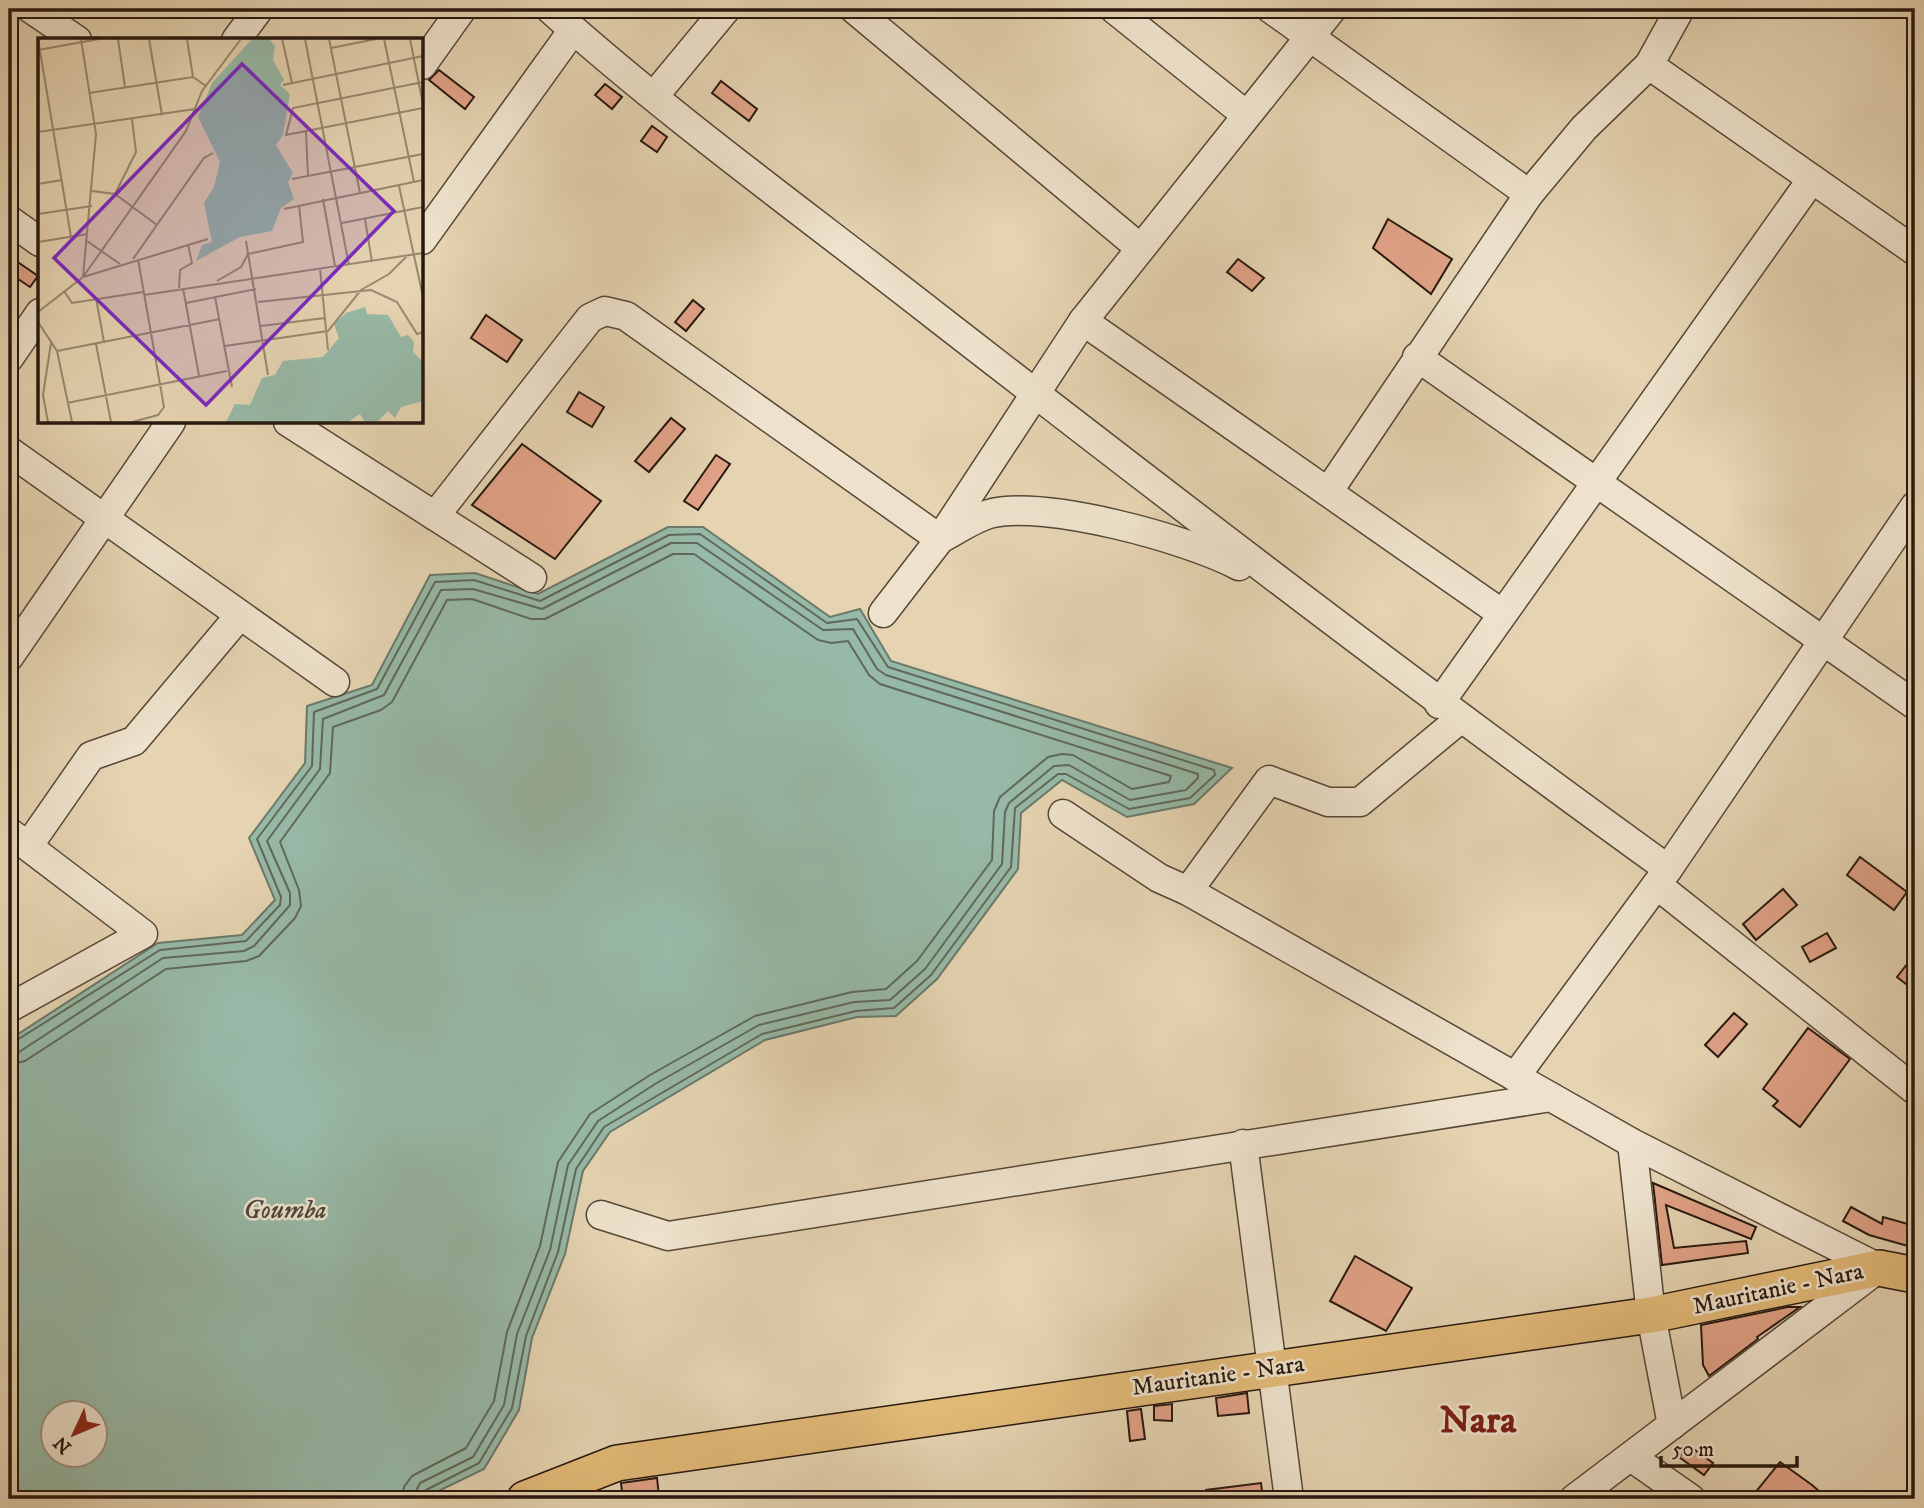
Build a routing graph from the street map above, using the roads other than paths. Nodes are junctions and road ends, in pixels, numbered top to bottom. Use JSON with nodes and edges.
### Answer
{"nodes":[{"id":1,"x":32,"y":9,"type":"edge"},
{"id":2,"x":259,"y":9,"type":"edge"},
{"id":3,"x":462,"y":9,"type":"edge"},
{"id":4,"x":550,"y":9,"type":"edge"},
{"id":5,"x":726,"y":9,"type":"edge"},
{"id":6,"x":854,"y":9,"type":"edge"},
{"id":7,"x":1114,"y":9,"type":"edge"},
{"id":8,"x":1271,"y":9,"type":"edge"},
{"id":9,"x":1332,"y":9,"type":"edge"},
{"id":10,"x":1679,"y":9,"type":"edge"},
{"id":11,"x":573,"y":30,"type":"junction"},
{"id":12,"x":1308,"y":37,"type":"junction"},
{"id":13,"x":74,"y":38,"type":"edge"},
{"id":14,"x":237,"y":38,"type":"edge"},
{"id":15,"x":424,"y":62,"type":"edge"},
{"id":16,"x":1649,"y":65,"type":"junction"},
{"id":17,"x":654,"y":96,"type":"junction"},
{"id":18,"x":1245,"y":114,"type":"junction"},
{"id":19,"x":1812,"y":179,"type":"junction"},
{"id":20,"x":1530,"y":194,"type":"junction"},
{"id":21,"x":9,"y":220,"type":"edge"},
{"id":22,"x":424,"y":237,"type":"edge"},
{"id":23,"x":38,"y":241,"type":"edge"},
{"id":24,"x":1140,"y":248,"type":"junction"},
{"id":25,"x":1915,"y":251,"type":"edge"},
{"id":26,"x":38,"y":316,"type":"edge"},
{"id":27,"x":1083,"y":321,"type":"junction"},
{"id":28,"x":9,"y":358,"type":"edge"},
{"id":29,"x":1417,"y":358,"type":"junction"},
{"id":30,"x":1035,"y":393,"type":"junction"},
{"id":31,"x":170,"y":424,"type":"edge"},
{"id":32,"x":292,"y":424,"type":"edge"},
{"id":33,"x":9,"y":451,"type":"edge"},
{"id":34,"x":1596,"y":484,"type":"junction"},
{"id":35,"x":1328,"y":492,"type":"junction"},
{"id":36,"x":1915,"y":506,"type":"edge"},
{"id":37,"x":435,"y":516,"type":"junction"},
{"id":38,"x":103,"y":518,"type":"junction"},
{"id":39,"x":940,"y":539,"type":"junction"},
{"id":40,"x":532,"y":578,"type":"dead end"},
{"id":41,"x":1304,"y":600,"type":"junction"},
{"id":42,"x":883,"y":613,"type":"dead end"},
{"id":43,"x":1501,"y":613,"type":"junction"},
{"id":44,"x":240,"y":615,"type":"junction"},
{"id":45,"x":1823,"y":642,"type":"junction"},
{"id":46,"x":9,"y":657,"type":"edge"},
{"id":47,"x":335,"y":682,"type":"dead end"},
{"id":48,"x":1915,"y":705,"type":"edge"},
{"id":49,"x":1449,"y":711,"type":"junction"},
{"id":50,"x":1063,"y":814,"type":"dead end"},
{"id":51,"x":19,"y":839,"type":"edge"},
{"id":52,"x":1662,"y":877,"type":"junction"},
{"id":53,"x":1188,"y":891,"type":"junction"},
{"id":54,"x":9,"y":1008,"type":"edge"},
{"id":55,"x":1515,"y":1077,"type":"junction"},
{"id":56,"x":1915,"y":1090,"type":"edge"},
{"id":57,"x":1551,"y":1097,"type":"junction"},
{"id":58,"x":1632,"y":1143,"type":"junction"},
{"id":59,"x":1243,"y":1144,"type":"junction"},
{"id":60,"x":601,"y":1215,"type":"dead end"},
{"id":61,"x":1879,"y":1268,"type":"junction"},
{"id":62,"x":1915,"y":1275,"type":"edge"},
{"id":63,"x":1651,"y":1314,"type":"junction"},
{"id":64,"x":1273,"y":1368,"type":"junction"},
{"id":65,"x":1672,"y":1425,"type":"junction"},
{"id":66,"x":1631,"y":1457,"type":"junction"},
{"id":67,"x":525,"y":1499,"type":"edge"},
{"id":68,"x":1289,"y":1499,"type":"edge"},
{"id":69,"x":1574,"y":1499,"type":"edge"},
{"id":70,"x":1691,"y":1499,"type":"edge"}],
"edges":[{"from":1,"to":13,"type":"street"},
{"from":2,"to":14,"type":"street"},
{"from":3,"to":15,"type":"street"},
{"from":4,"to":11,"type":"street"},
{"from":5,"to":17,"type":"street"},
{"from":6,"to":24,"type":"street"},
{"from":7,"to":18,"type":"street"},
{"from":8,"to":12,"type":"street"},
{"from":9,"to":12,"type":"street"},
{"from":10,"to":16,"type":"street"},
{"from":11,"to":17,"type":"street"},
{"from":11,"to":22,"type":"street"},
{"from":12,"to":18,"type":"street"},
{"from":12,"to":20,"type":"street"},
{"from":16,"to":19,"type":"street"},
{"from":16,"to":20,"type":"street"},
{"from":17,"to":30,"type":"street"},
{"from":18,"to":24,"type":"street"},
{"from":19,"to":25,"type":"street"},
{"from":19,"to":34,"type":"street"},
{"from":20,"to":29,"type":"street"},
{"from":21,"to":23,"type":"street"},
{"from":24,"to":27,"type":"street"},
{"from":26,"to":28,"type":"street"},
{"from":27,"to":30,"type":"street"},
{"from":27,"to":35,"type":"street"},
{"from":29,"to":34,"type":"street"},
{"from":29,"to":35,"type":"street"},
{"from":30,"to":39,"type":"street"},
{"from":30,"to":41,"type":"street"},
{"from":31,"to":38,"type":"street"},
{"from":32,"to":37,"type":"street"},
{"from":33,"to":38,"type":"street"},
{"from":34,"to":43,"type":"street"},
{"from":34,"to":45,"type":"street"},
{"from":35,"to":43,"type":"street"},
{"from":36,"to":45,"type":"street"},
{"from":37,"to":39,"type":"street"},
{"from":37,"to":40,"type":"street"},
{"from":38,"to":44,"type":"street"},
{"from":38,"to":46,"type":"street"},
{"from":39,"to":41,"type":"street"},
{"from":39,"to":42,"type":"street"},
{"from":41,"to":49,"type":"street"},
{"from":43,"to":49,"type":"street"},
{"from":44,"to":47,"type":"street"},
{"from":44,"to":51,"type":"street"},
{"from":45,"to":48,"type":"street"},
{"from":45,"to":52,"type":"street"},
{"from":49,"to":52,"type":"street"},
{"from":49,"to":53,"type":"street"},
{"from":50,"to":53,"type":"street"},
{"from":51,"to":54,"type":"street"},
{"from":52,"to":55,"type":"street"},
{"from":52,"to":56,"type":"street"},
{"from":53,"to":55,"type":"street"},
{"from":55,"to":57,"type":"street"},
{"from":57,"to":58,"type":"street"},
{"from":57,"to":59,"type":"street"},
{"from":58,"to":61,"type":"street"},
{"from":58,"to":63,"type":"street"},
{"from":59,"to":60,"type":"street"},
{"from":59,"to":64,"type":"street"},
{"from":61,"to":62,"type":"main road","name":"Mauritanie - Nara"},
{"from":61,"to":63,"type":"main road","name":"Mauritanie - Nara"},
{"from":61,"to":65,"type":"street"},
{"from":63,"to":64,"type":"main road","name":"Mauritanie - Nara"},
{"from":63,"to":65,"type":"street"},
{"from":64,"to":67,"type":"main road","name":"Mauritanie - Nara"},
{"from":64,"to":68,"type":"street"},
{"from":65,"to":66,"type":"street"},
{"from":66,"to":69,"type":"street"},
{"from":66,"to":70,"type":"street"}]}
